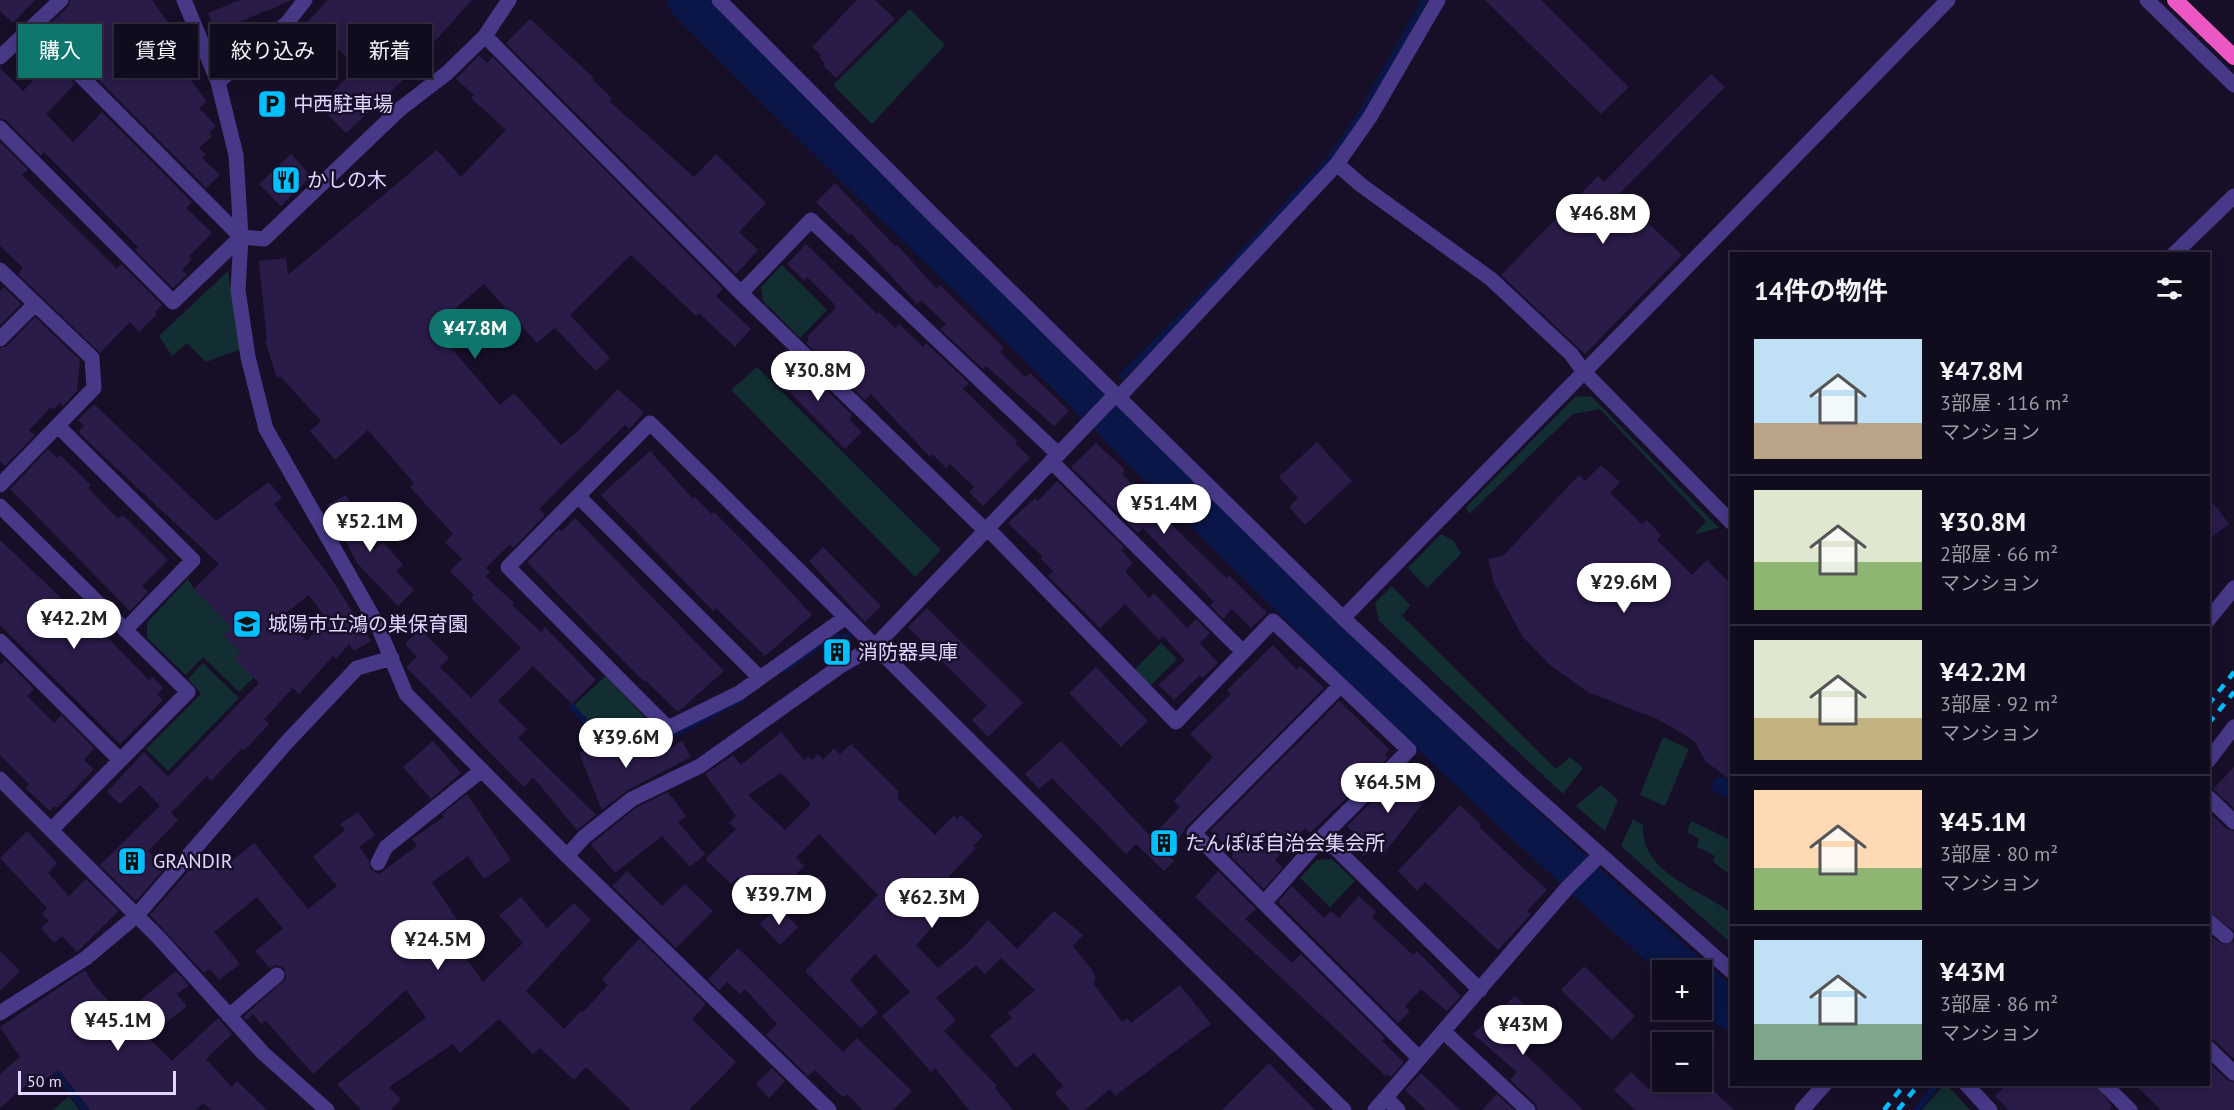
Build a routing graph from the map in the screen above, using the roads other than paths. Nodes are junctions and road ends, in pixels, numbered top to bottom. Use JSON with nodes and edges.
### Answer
{"nodes":[{"id":1,"x":61,"y":0,"type":"edge"},
{"id":2,"x":184,"y":0,"type":"edge"},
{"id":3,"x":305,"y":0,"type":"edge"},
{"id":4,"x":509,"y":0,"type":"edge"},
{"id":5,"x":719,"y":0,"type":"edge"},
{"id":6,"x":1438,"y":0,"type":"edge"},
{"id":7,"x":1948,"y":0,"type":"edge"},
{"id":8,"x":2147,"y":0,"type":"edge"},
{"id":9,"x":2175,"y":0,"type":"edge"},
{"id":10,"x":37,"y":24,"type":"edge"},
{"id":11,"x":0,"y":34,"type":"edge"},
{"id":12,"x":484,"y":36,"type":"junction"},
{"id":13,"x":18,"y":39,"type":"edge"},
{"id":14,"x":12,"y":44,"type":"junction"},
{"id":15,"x":0,"y":57,"type":"edge"},
{"id":16,"x":2234,"y":57,"type":"edge"},
{"id":17,"x":83,"y":78,"type":"edge"},
{"id":18,"x":218,"y":82,"type":"junction"},
{"id":19,"x":2234,"y":85,"type":"edge"},
{"id":20,"x":0,"y":128,"type":"edge"},
{"id":21,"x":1337,"y":164,"type":"junction"},
{"id":22,"x":2234,"y":196,"type":"edge"},
{"id":23,"x":241,"y":237,"type":"junction"},
{"id":24,"x":2176,"y":252,"type":"edge"},
{"id":25,"x":0,"y":270,"type":"edge"},
{"id":26,"x":741,"y":293,"type":"junction"},
{"id":27,"x":35,"y":304,"type":"junction"},
{"id":28,"x":0,"y":339,"type":"edge"},
{"id":29,"x":1584,"y":372,"type":"junction"},
{"id":30,"x":1114,"y":398,"type":"junction"},
{"id":31,"x":58,"y":426,"type":"junction"},
{"id":32,"x":1055,"y":457,"type":"junction"},
{"id":33,"x":0,"y":485,"type":"edge"},
{"id":34,"x":578,"y":496,"type":"junction"},
{"id":35,"x":0,"y":506,"type":"edge"},
{"id":36,"x":1730,"y":521,"type":"edge"},
{"id":37,"x":986,"y":529,"type":"junction"},
{"id":38,"x":2234,"y":588,"type":"edge"},
{"id":39,"x":846,"y":617,"type":"junction"},
{"id":40,"x":1343,"y":618,"type":"junction"},
{"id":41,"x":2210,"y":618,"type":"edge"},
{"id":42,"x":125,"y":630,"type":"junction"},
{"id":43,"x":0,"y":641,"type":"edge"},
{"id":44,"x":875,"y":646,"type":"junction"},
{"id":45,"x":1243,"y":652,"type":"junction"},
{"id":46,"x":392,"y":658,"type":"junction"},
{"id":47,"x":759,"y":677,"type":"junction"},
{"id":48,"x":1341,"y":686,"type":"junction"},
{"id":49,"x":2234,"y":727,"type":"edge"},
{"id":50,"x":2210,"y":758,"type":"edge"},
{"id":51,"x":120,"y":760,"type":"junction"},
{"id":52,"x":482,"y":770,"type":"junction"},
{"id":53,"x":0,"y":779,"type":"edge"},
{"id":54,"x":2210,"y":799,"type":"edge"},
{"id":55,"x":2234,"y":822,"type":"edge"},
{"id":56,"x":51,"y":830,"type":"junction"},
{"id":57,"x":1323,"y":836,"type":"junction"},
{"id":58,"x":1600,"y":855,"type":"junction"},
{"id":59,"x":567,"y":856,"type":"junction"},
{"id":60,"x":378,"y":863,"type":"dead end"},
{"id":61,"x":1264,"y":903,"type":"junction"},
{"id":62,"x":136,"y":916,"type":"junction"},
{"id":63,"x":2210,"y":923,"type":"edge"},
{"id":64,"x":2226,"y":936,"type":"dead end"},
{"id":65,"x":1730,"y":970,"type":"edge"},
{"id":66,"x":277,"y":975,"type":"dead end"},
{"id":67,"x":1480,"y":990,"type":"junction"},
{"id":68,"x":0,"y":1013,"type":"edge"},
{"id":69,"x":229,"y":1016,"type":"junction"},
{"id":70,"x":1443,"y":1031,"type":"junction"},
{"id":71,"x":2210,"y":1050,"type":"edge"},
{"id":72,"x":1419,"y":1058,"type":"junction"},
{"id":73,"x":2234,"y":1073,"type":"edge"},
{"id":74,"x":1823,"y":1086,"type":"edge"},
{"id":75,"x":1968,"y":1086,"type":"edge"},
{"id":76,"x":2106,"y":1086,"type":"edge"},
{"id":77,"x":1386,"y":1098,"type":"junction"},
{"id":78,"x":327,"y":1110,"type":"edge"},
{"id":79,"x":829,"y":1110,"type":"edge"},
{"id":80,"x":1344,"y":1110,"type":"edge"},
{"id":81,"x":1375,"y":1110,"type":"edge"},
{"id":82,"x":1398,"y":1110,"type":"edge"},
{"id":83,"x":1528,"y":1110,"type":"edge"},
{"id":84,"x":1803,"y":1110,"type":"edge"},
{"id":85,"x":1990,"y":1110,"type":"edge"},
{"id":86,"x":2130,"y":1110,"type":"edge"}],
"edges":[{"from":1,"to":10,"type":"street"},
{"from":2,"to":18,"type":"street"},
{"from":3,"to":18,"type":"street"},
{"from":4,"to":12,"type":"street"},
{"from":5,"to":30,"type":"street"},
{"from":6,"to":21,"type":"street"},
{"from":7,"to":29,"type":"street"},
{"from":8,"to":19,"type":"street"},
{"from":9,"to":16,"type":"highway"},
{"from":11,"to":14,"type":"street"},
{"from":12,"to":23,"type":"street"},
{"from":12,"to":26,"type":"street"},
{"from":13,"to":14,"type":"street"},
{"from":14,"to":15,"type":"street"},
{"from":17,"to":23,"type":"street"},
{"from":18,"to":23,"type":"street"},
{"from":20,"to":23,"type":"street"},
{"from":21,"to":29,"type":"street"},
{"from":21,"to":30,"type":"street"},
{"from":22,"to":24,"type":"street"},
{"from":23,"to":46,"type":"street"},
{"from":25,"to":27,"type":"street"},
{"from":26,"to":32,"type":"street"},
{"from":26,"to":37,"type":"street"},
{"from":27,"to":28,"type":"street"},
{"from":27,"to":31,"type":"street"},
{"from":29,"to":36,"type":"street"},
{"from":29,"to":40,"type":"street"},
{"from":30,"to":32,"type":"street"},
{"from":30,"to":40,"type":"street"},
{"from":31,"to":33,"type":"street"},
{"from":31,"to":42,"type":"street"},
{"from":32,"to":37,"type":"street"},
{"from":32,"to":45,"type":"street"},
{"from":34,"to":39,"type":"street"},
{"from":34,"to":47,"type":"street"},
{"from":34,"to":47,"type":"street"},
{"from":35,"to":42,"type":"street"},
{"from":37,"to":44,"type":"street"},
{"from":37,"to":45,"type":"street"},
{"from":38,"to":41,"type":"street"},
{"from":39,"to":44,"type":"street"},
{"from":39,"to":47,"type":"street"},
{"from":40,"to":58,"type":"street"},
{"from":42,"to":51,"type":"street"},
{"from":43,"to":51,"type":"street"},
{"from":44,"to":59,"type":"street"},
{"from":44,"to":80,"type":"street"},
{"from":45,"to":48,"type":"street"},
{"from":46,"to":52,"type":"street"},
{"from":46,"to":62,"type":"street"},
{"from":48,"to":57,"type":"street"},
{"from":48,"to":61,"type":"street"},
{"from":49,"to":50,"type":"street"},
{"from":51,"to":56,"type":"street"},
{"from":52,"to":59,"type":"street"},
{"from":52,"to":60,"type":"street"},
{"from":53,"to":56,"type":"street"},
{"from":54,"to":55,"type":"street"},
{"from":56,"to":62,"type":"street"},
{"from":57,"to":61,"type":"street"},
{"from":57,"to":67,"type":"street"},
{"from":58,"to":65,"type":"street"},
{"from":58,"to":67,"type":"street"},
{"from":59,"to":79,"type":"street"},
{"from":61,"to":72,"type":"street"},
{"from":62,"to":68,"type":"street"},
{"from":62,"to":69,"type":"street"},
{"from":63,"to":64,"type":"street"},
{"from":66,"to":69,"type":"street"},
{"from":67,"to":70,"type":"street"},
{"from":69,"to":78,"type":"street"},
{"from":70,"to":72,"type":"street"},
{"from":70,"to":83,"type":"street"},
{"from":71,"to":73,"type":"street"},
{"from":72,"to":77,"type":"street"},
{"from":74,"to":84,"type":"street"},
{"from":75,"to":85,"type":"street"},
{"from":76,"to":86,"type":"street"},
{"from":77,"to":81,"type":"street"},
{"from":77,"to":82,"type":"street"}]}
